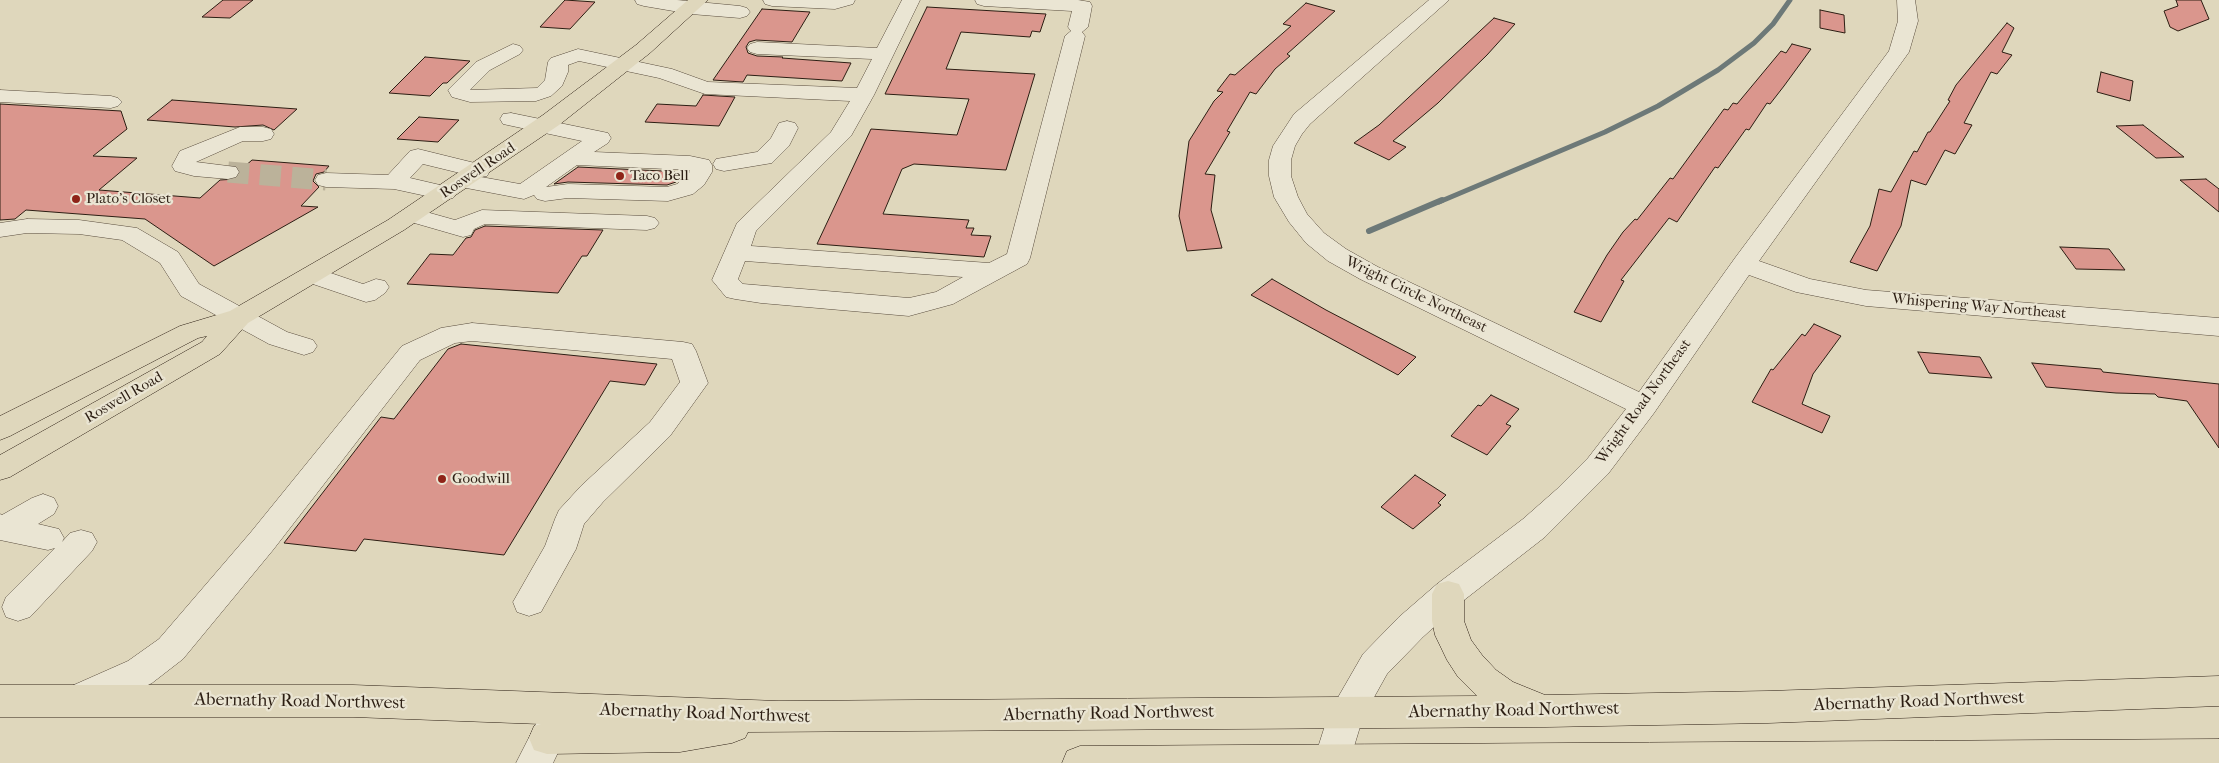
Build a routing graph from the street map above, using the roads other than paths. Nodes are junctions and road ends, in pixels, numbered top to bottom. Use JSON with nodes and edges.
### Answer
{"nodes":[{"id":1,"x":644,"y":0,"type":"edge"},
{"id":2,"x":773,"y":0,"type":"edge"},
{"id":3,"x":846,"y":0,"type":"edge"},
{"id":4,"x":911,"y":0,"type":"edge"},
{"id":5,"x":984,"y":0,"type":"edge"},
{"id":6,"x":1440,"y":0,"type":"edge"},
{"id":7,"x":1906,"y":0,"type":"edge"},
{"id":8,"x":695,"y":4,"type":"edge"},
{"id":9,"x":740,"y":12,"type":"dead end"},
{"id":10,"x":758,"y":48,"type":"dead end"},
{"id":11,"x":513,"y":50,"type":"dead end"},
{"id":12,"x":884,"y":54,"type":"junction"},
{"id":13,"x":624,"y":64,"type":"junction"},
{"id":14,"x":864,"y":95,"type":"junction"},
{"id":15,"x":0,"y":96,"type":"edge"},
{"id":16,"x":112,"y":102,"type":"dead end"},
{"id":17,"x":511,"y":118,"type":"dead end"},
{"id":18,"x":542,"y":126,"type":"junction"},
{"id":19,"x":788,"y":128,"type":"dead end"},
{"id":20,"x":263,"y":134,"type":"dead end"},
{"id":21,"x":571,"y":158,"type":"junction"},
{"id":22,"x":724,"y":164,"type":"dead end"},
{"id":23,"x":228,"y":172,"type":"tunnel mouth"},
{"id":24,"x":471,"y":176,"type":"junction"},
{"id":25,"x":326,"y":180,"type":"tunnel mouth"},
{"id":26,"x":394,"y":182,"type":"junction"},
{"id":27,"x":445,"y":193,"type":"junction"},
{"id":28,"x":535,"y":193,"type":"junction"},
{"id":29,"x":412,"y":215,"type":"junction"},
{"id":30,"x":646,"y":223,"type":"dead end"},
{"id":31,"x":0,"y":230,"type":"edge"},
{"id":32,"x":736,"y":253,"type":"junction"},
{"id":33,"x":1744,"y":264,"type":"junction"},
{"id":34,"x":993,"y":271,"type":"junction"},
{"id":35,"x":313,"y":275,"type":"junction"},
{"id":36,"x":376,"y":287,"type":"dead end"},
{"id":37,"x":239,"y":317,"type":"junction"},
{"id":38,"x":2219,"y":327,"type":"edge"},
{"id":39,"x":304,"y":346,"type":"dead end"},
{"id":40,"x":1644,"y":406,"type":"junction"},
{"id":41,"x":0,"y":428,"type":"edge"},
{"id":42,"x":0,"y":469,"type":"edge"},
{"id":43,"x":43,"y":506,"type":"dead end"},
{"id":44,"x":2,"y":527,"type":"edge"},
{"id":45,"x":48,"y":538,"type":"dead end"},
{"id":46,"x":81,"y":542,"type":"dead end"},
{"id":47,"x":1448,"y":594,"type":"junction"},
{"id":48,"x":529,"y":602,"type":"dead end"},
{"id":49,"x":18,"y":607,"type":"dead end"},
{"id":50,"x":171,"y":650,"type":"junction"},
{"id":51,"x":2219,"y":691,"type":"edge"},
{"id":52,"x":178,"y":700,"type":"junction"},
{"id":53,"x":0,"y":701,"type":"edge"},
{"id":54,"x":76,"y":701,"type":"junction"},
{"id":55,"x":1546,"y":711,"type":"junction"},
{"id":56,"x":1347,"y":713,"type":"junction"},
{"id":57,"x":547,"y":737,"type":"edge"},
{"id":58,"x":2219,"y":756,"type":"edge"},
{"id":59,"x":1331,"y":762,"type":"edge"},
{"id":60,"x":1080,"y":763,"type":"edge"}],
"edges":[{"from":1,"to":8,"type":"street"},
{"from":2,"to":3,"type":"street"},
{"from":4,"to":12,"type":"street"},
{"from":5,"to":34,"type":"street"},
{"from":6,"to":40,"type":"street","name":"Wright Circle Northeast"},
{"from":7,"to":33,"type":"street","name":"Wright Road Northeast"},
{"from":8,"to":9,"type":"street"},
{"from":8,"to":13,"type":"main road","name":"Roswell Road"},
{"from":10,"to":12,"type":"street"},
{"from":11,"to":13,"type":"street"},
{"from":12,"to":14,"type":"street"},
{"from":13,"to":14,"type":"street"},
{"from":13,"to":18,"type":"main road","name":"Roswell Road"},
{"from":14,"to":32,"type":"street"},
{"from":15,"to":16,"type":"street"},
{"from":17,"to":18,"type":"street"},
{"from":18,"to":21,"type":"street"},
{"from":18,"to":24,"type":"main road","name":"Roswell Road"},
{"from":19,"to":22,"type":"street"},
{"from":20,"to":23,"type":"street"},
{"from":21,"to":28,"type":"street"},
{"from":21,"to":28,"type":"street"},
{"from":24,"to":26,"type":"street"},
{"from":24,"to":27,"type":"main road","name":"Roswell Road"},
{"from":24,"to":28,"type":"street"},
{"from":25,"to":26,"type":"street"},
{"from":26,"to":27,"type":"street"},
{"from":27,"to":29,"type":"main road","name":"Roswell Road"},
{"from":29,"to":30,"type":"street"},
{"from":29,"to":35,"type":"main road","name":"Roswell Road"},
{"from":31,"to":37,"type":"street"},
{"from":32,"to":34,"type":"street"},
{"from":32,"to":34,"type":"street"},
{"from":33,"to":38,"type":"street","name":"Whispering Way Northeast"},
{"from":33,"to":40,"type":"street","name":"Wright Road Northeast"},
{"from":35,"to":36,"type":"street"},
{"from":35,"to":37,"type":"main road","name":"Roswell Road"},
{"from":37,"to":39,"type":"street"},
{"from":37,"to":41,"type":"main road","name":"Roswell Road"},
{"from":37,"to":42,"type":"main road","name":"Roswell Road"},
{"from":40,"to":47,"type":"street","name":"Wright Road Northeast"},
{"from":43,"to":44,"type":"street"},
{"from":44,"to":45,"type":"street"},
{"from":46,"to":49,"type":"street"},
{"from":47,"to":55,"type":"main road"},
{"from":47,"to":56,"type":"street","name":"Wright Road Northeast"},
{"from":48,"to":50,"type":"street"},
{"from":50,"to":52,"type":"street"},
{"from":50,"to":54,"type":"street"},
{"from":51,"to":55,"type":"main road","name":"Abernathy Road Northwest"},
{"from":52,"to":54,"type":"main road","name":"Abernathy Road Northwest"},
{"from":52,"to":57,"type":"main road","name":"Abernathy Road Northwest"},
{"from":53,"to":54,"type":"main road","name":"Abernathy Road Northwest"},
{"from":55,"to":56,"type":"main road","name":"Abernathy Road Northwest"},
{"from":56,"to":57,"type":"main road","name":"Abernathy Road Northwest"},
{"from":56,"to":59,"type":"street","name":"Wright Road Northeast"},
{"from":58,"to":59,"type":"main road"},
{"from":59,"to":60,"type":"main road"}]}
